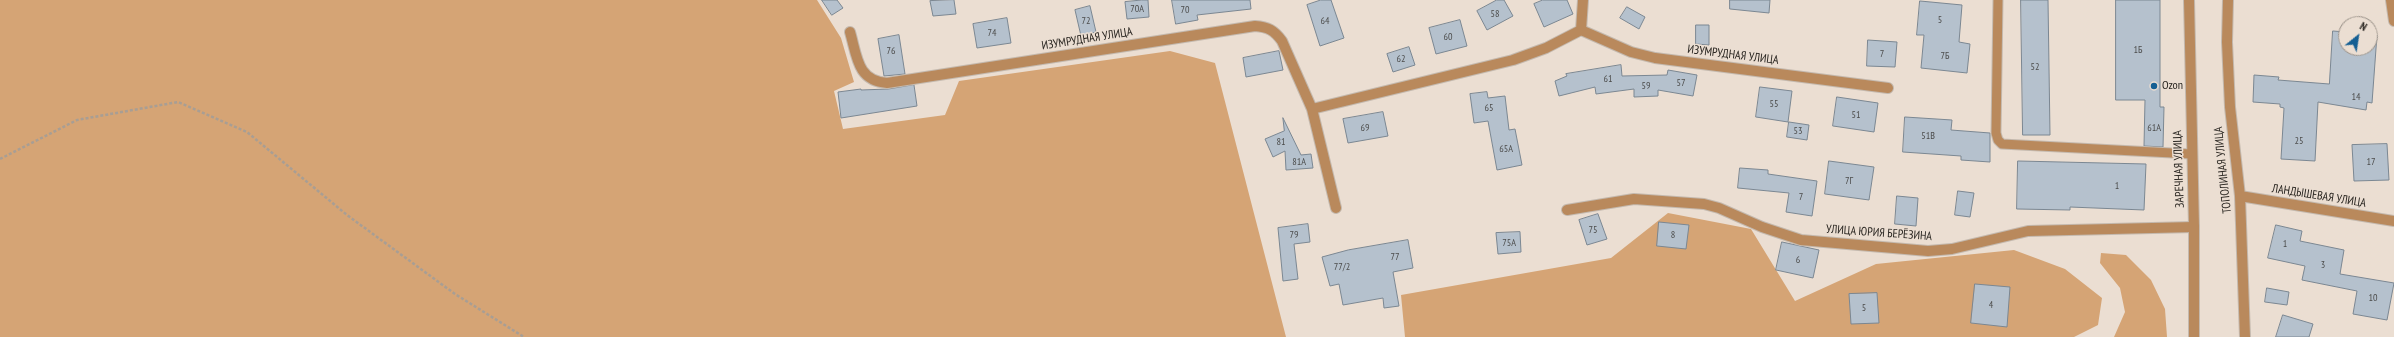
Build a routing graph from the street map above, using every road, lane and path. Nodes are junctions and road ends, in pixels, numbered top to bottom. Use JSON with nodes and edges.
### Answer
{"nodes":[{"id":1,"x":1583,"y":0,"type":"edge"},
{"id":2,"x":1998,"y":0,"type":"edge"},
{"id":3,"x":2189,"y":0,"type":"edge"},
{"id":4,"x":2228,"y":0,"type":"edge"},
{"id":5,"x":2391,"y":0,"type":"edge"},
{"id":6,"x":2394,"y":21,"type":"edge"},
{"id":7,"x":1581,"y":30,"type":"junction"},
{"id":8,"x":850,"y":32,"type":"dead end"},
{"id":9,"x":1888,"y":88,"type":"dead end"},
{"id":10,"x":1312,"y":109,"type":"junction"},
{"id":11,"x":2191,"y":154,"type":"junction"},
{"id":12,"x":0,"y":159,"type":"edge"},
{"id":13,"x":2240,"y":196,"type":"junction"},
{"id":14,"x":1336,"y":208,"type":"dead end"},
{"id":15,"x":1567,"y":210,"type":"dead end"},
{"id":16,"x":2394,"y":221,"type":"edge"},
{"id":17,"x":2194,"y":227,"type":"junction"},
{"id":18,"x":524,"y":337,"type":"edge"},
{"id":19,"x":2194,"y":337,"type":"edge"},
{"id":20,"x":2245,"y":337,"type":"edge"}],
"edges":[{"from":1,"to":7,"type":"street"},
{"from":2,"to":11,"type":"lane"},
{"from":3,"to":11,"type":"street","name":"ЗАРЕЧНАЯ УЛИЦА"},
{"from":4,"to":13,"type":"street","name":"ТОПОЛИНАЯ УЛИЦА"},
{"from":5,"to":6,"type":"street"},
{"from":7,"to":9,"type":"street","name":"ИЗУМРУДНАЯ УЛИЦА"},
{"from":7,"to":10,"type":"street"},
{"from":8,"to":10,"type":"street","name":"ИЗУМРУДНАЯ УЛИЦА"},
{"from":10,"to":14,"type":"street","name":"ИЗУМРУДНАЯ УЛИЦА"},
{"from":11,"to":17,"type":"street","name":"ЗАРЕЧНАЯ УЛИЦА"},
{"from":12,"to":18,"type":"path"},
{"from":13,"to":16,"type":"street","name":"ЛАНДЫШЕВАЯ УЛИЦА"},
{"from":13,"to":20,"type":"street","name":"ТОПОЛИНАЯ УЛИЦА"},
{"from":15,"to":17,"type":"street","name":"УЛИЦА ЮРИЯ БЕРЁЗИНА"},
{"from":17,"to":19,"type":"street","name":"ЗАРЕЧНАЯ УЛИЦА"}]}
